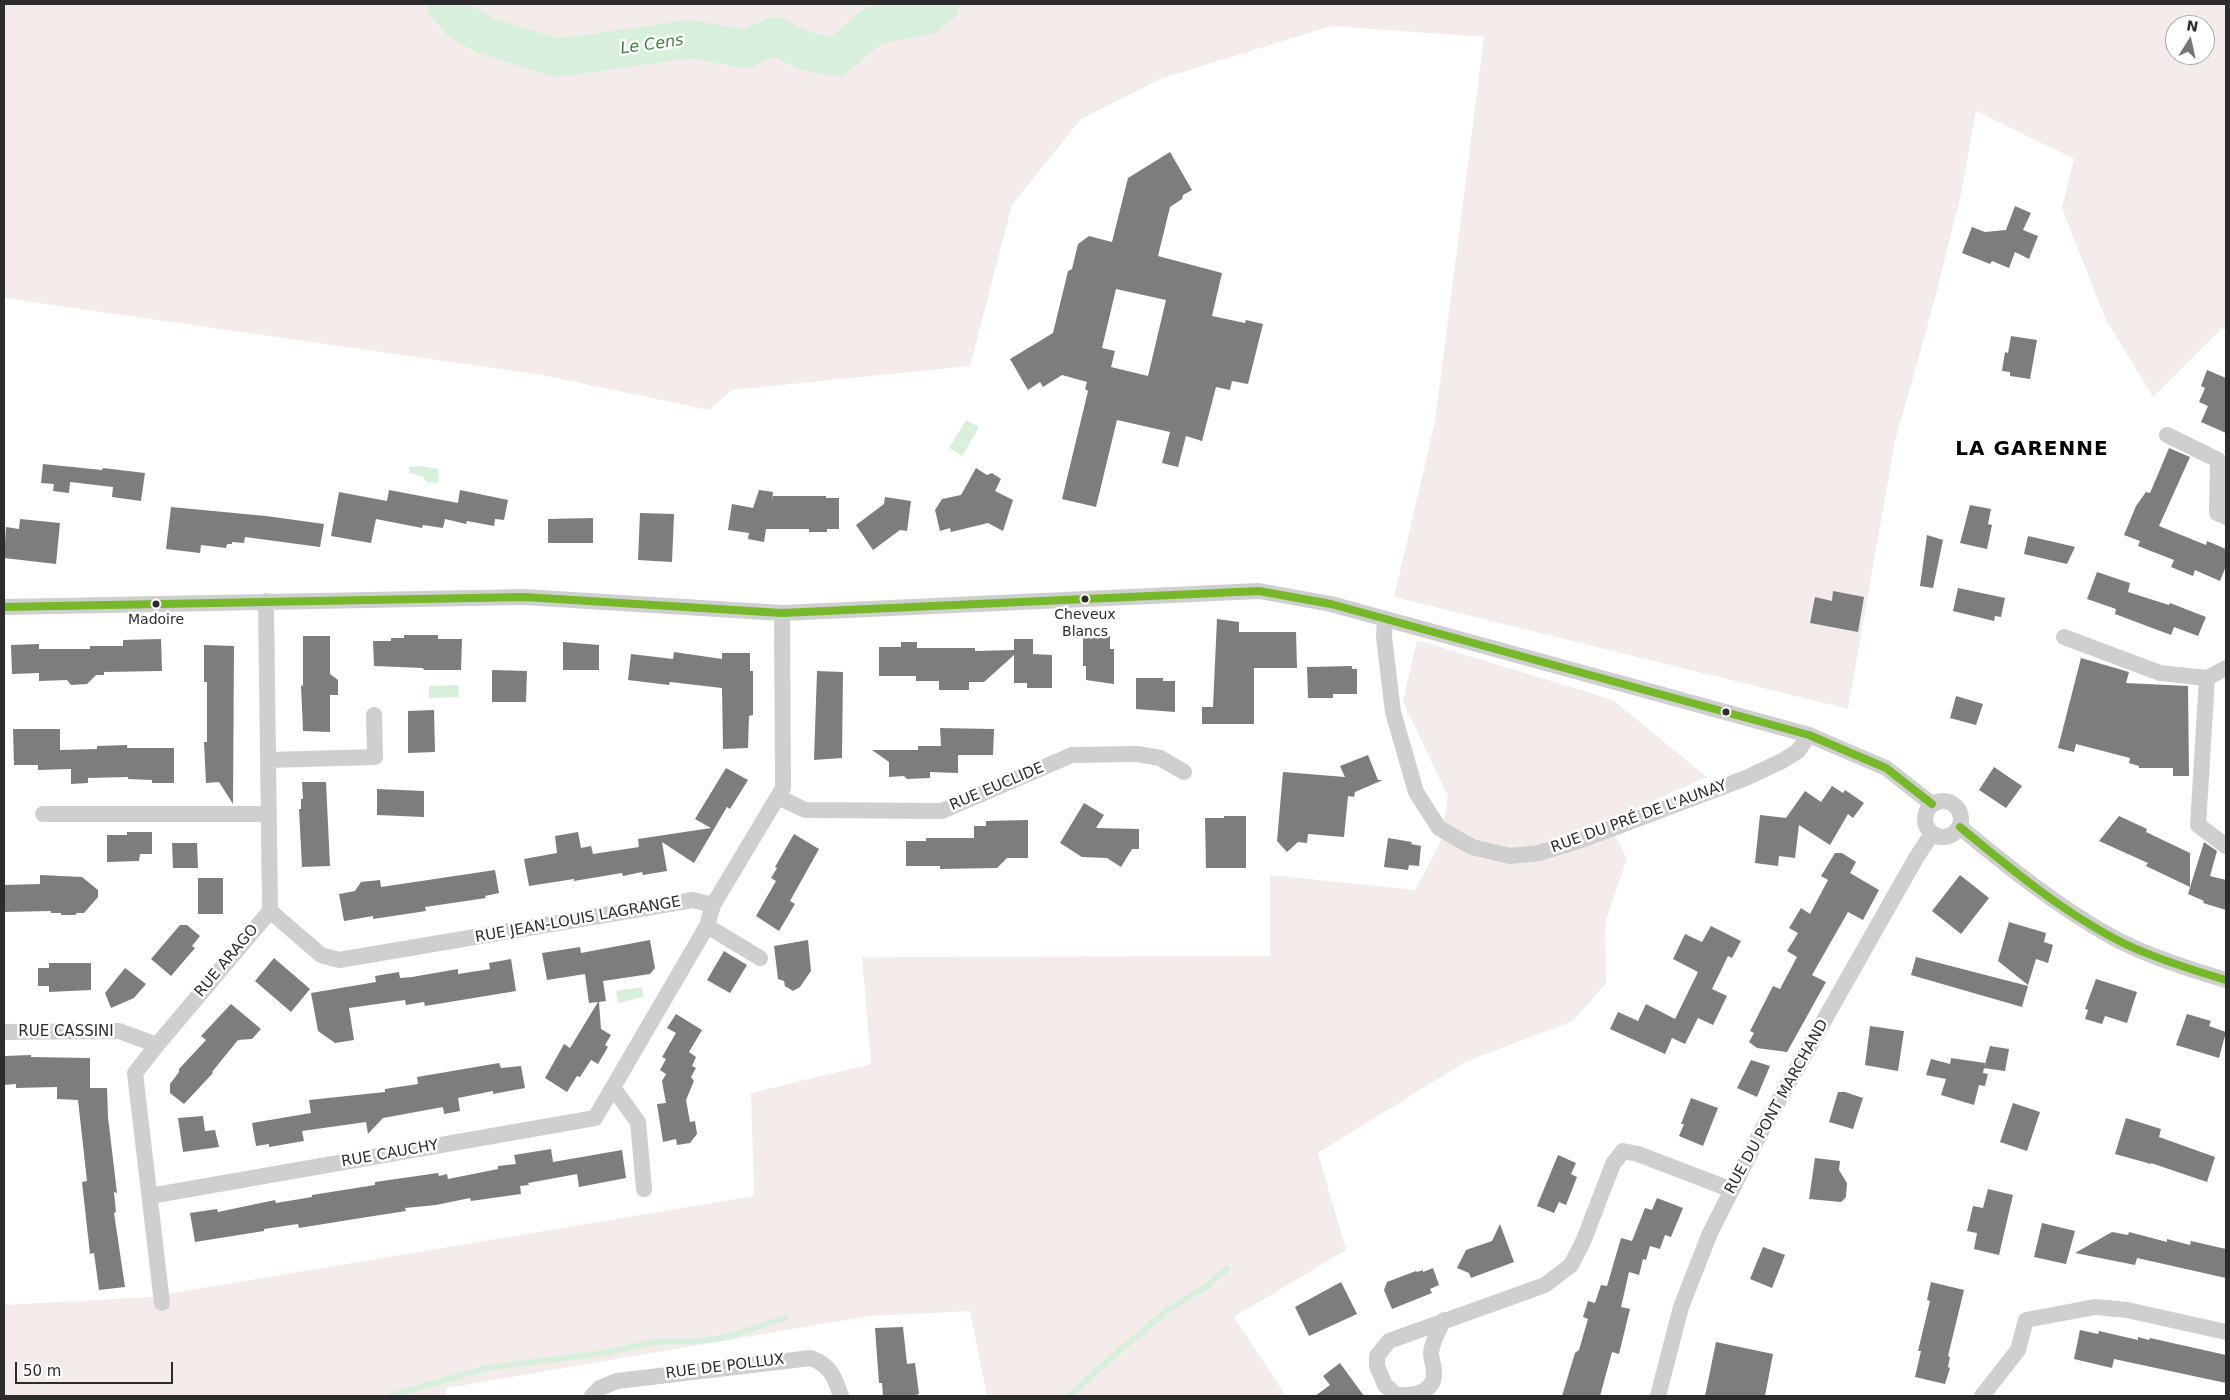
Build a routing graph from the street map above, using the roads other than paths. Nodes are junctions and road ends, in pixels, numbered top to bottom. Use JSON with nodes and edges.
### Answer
{"nodes":[{"id":1,"x":2167,"y":434,"type":"dead end"},
{"id":2,"x":2226,"y":517,"type":"edge"},
{"id":3,"x":266,"y":601,"type":"junction"},
{"id":4,"x":4,"y":607,"type":"edge"},
{"id":5,"x":782,"y":613,"type":"junction"},
{"id":6,"x":1385,"y":619,"type":"junction"},
{"id":7,"x":2064,"y":637,"type":"dead end"},
{"id":8,"x":2226,"y":668,"type":"edge"},
{"id":9,"x":2207,"y":678,"type":"junction"},
{"id":10,"x":374,"y":715,"type":"dead end"},
{"id":11,"x":1809,"y":735,"type":"junction"},
{"id":12,"x":268,"y":760,"type":"junction"},
{"id":13,"x":1184,"y":772,"type":"dead end"},
{"id":14,"x":778,"y":797,"type":"junction"},
{"id":15,"x":1932,"y":804,"type":"junction"},
{"id":16,"x":43,"y":814,"type":"dead end"},
{"id":17,"x":269,"y":814,"type":"junction"},
{"id":18,"x":1960,"y":828,"type":"junction"},
{"id":19,"x":1932,"y":834,"type":"junction"},
{"id":20,"x":2226,"y":846,"type":"edge"},
{"id":21,"x":713,"y":905,"type":"junction"},
{"id":22,"x":270,"y":911,"type":"junction"},
{"id":23,"x":707,"y":926,"type":"junction"},
{"id":24,"x":760,"y":958,"type":"dead end"},
{"id":25,"x":2226,"y":980,"type":"edge"},
{"id":26,"x":4,"y":1032,"type":"edge"},
{"id":27,"x":157,"y":1045,"type":"junction"},
{"id":28,"x":614,"y":1089,"type":"junction"},
{"id":29,"x":644,"y":1189,"type":"dead end"},
{"id":30,"x":1732,"y":1190,"type":"junction"},
{"id":31,"x":150,"y":1196,"type":"junction"},
{"id":32,"x":162,"y":1303,"type":"dead end"},
{"id":33,"x":1444,"y":1320,"type":"junction"},
{"id":34,"x":2226,"y":1332,"type":"edge"},
{"id":35,"x":592,"y":1396,"type":"edge"},
{"id":36,"x":841,"y":1396,"type":"edge"},
{"id":37,"x":1658,"y":1396,"type":"edge"},
{"id":38,"x":1982,"y":1396,"type":"edge"}],
"edges":[{"from":1,"to":2,"type":"street"},
{"from":3,"to":4,"type":"street"},
{"from":3,"to":5,"type":"street"},
{"from":3,"to":12,"type":"street","name":"RUE ARAGO"},
{"from":5,"to":6,"type":"street"},
{"from":5,"to":14,"type":"street"},
{"from":6,"to":11,"type":"street"},
{"from":6,"to":11,"type":"street","name":"RUE DU PRÉ DE L'AUNAY"},
{"from":7,"to":9,"type":"street"},
{"from":8,"to":9,"type":"street"},
{"from":9,"to":20,"type":"street"},
{"from":10,"to":12,"type":"street"},
{"from":11,"to":15,"type":"street"},
{"from":12,"to":17,"type":"street","name":"RUE ARAGO"},
{"from":13,"to":14,"type":"street","name":"RUE EUCLIDE"},
{"from":14,"to":21,"type":"street"},
{"from":15,"to":18,"type":"street"},
{"from":15,"to":19,"type":"street"},
{"from":16,"to":17,"type":"street"},
{"from":17,"to":22,"type":"street","name":"RUE ARAGO"},
{"from":18,"to":19,"type":"street"},
{"from":18,"to":25,"type":"street"},
{"from":19,"to":30,"type":"street","name":"RUE DU PONT MARCHAND"},
{"from":21,"to":22,"type":"street","name":"RUE JEAN-LOUIS LAGRANGE"},
{"from":21,"to":23,"type":"street","name":"RUE CAUCHY"},
{"from":22,"to":27,"type":"street","name":"RUE ARAGO"},
{"from":23,"to":24,"type":"street"},
{"from":23,"to":28,"type":"street","name":"RUE CAUCHY"},
{"from":26,"to":27,"type":"street","name":"RUE CASSINI"},
{"from":27,"to":31,"type":"street","name":"RUE ARAGO"},
{"from":28,"to":29,"type":"street"},
{"from":28,"to":31,"type":"street","name":"RUE CAUCHY"},
{"from":30,"to":33,"type":"street"},
{"from":30,"to":37,"type":"street","name":"RUE DU PONT MARCHAND"},
{"from":31,"to":32,"type":"street","name":"RUE ARAGO"},
{"from":33,"to":33,"type":"street"},
{"from":34,"to":38,"type":"street"},
{"from":35,"to":36,"type":"street","name":"RUE DE POLLUX"}]}
